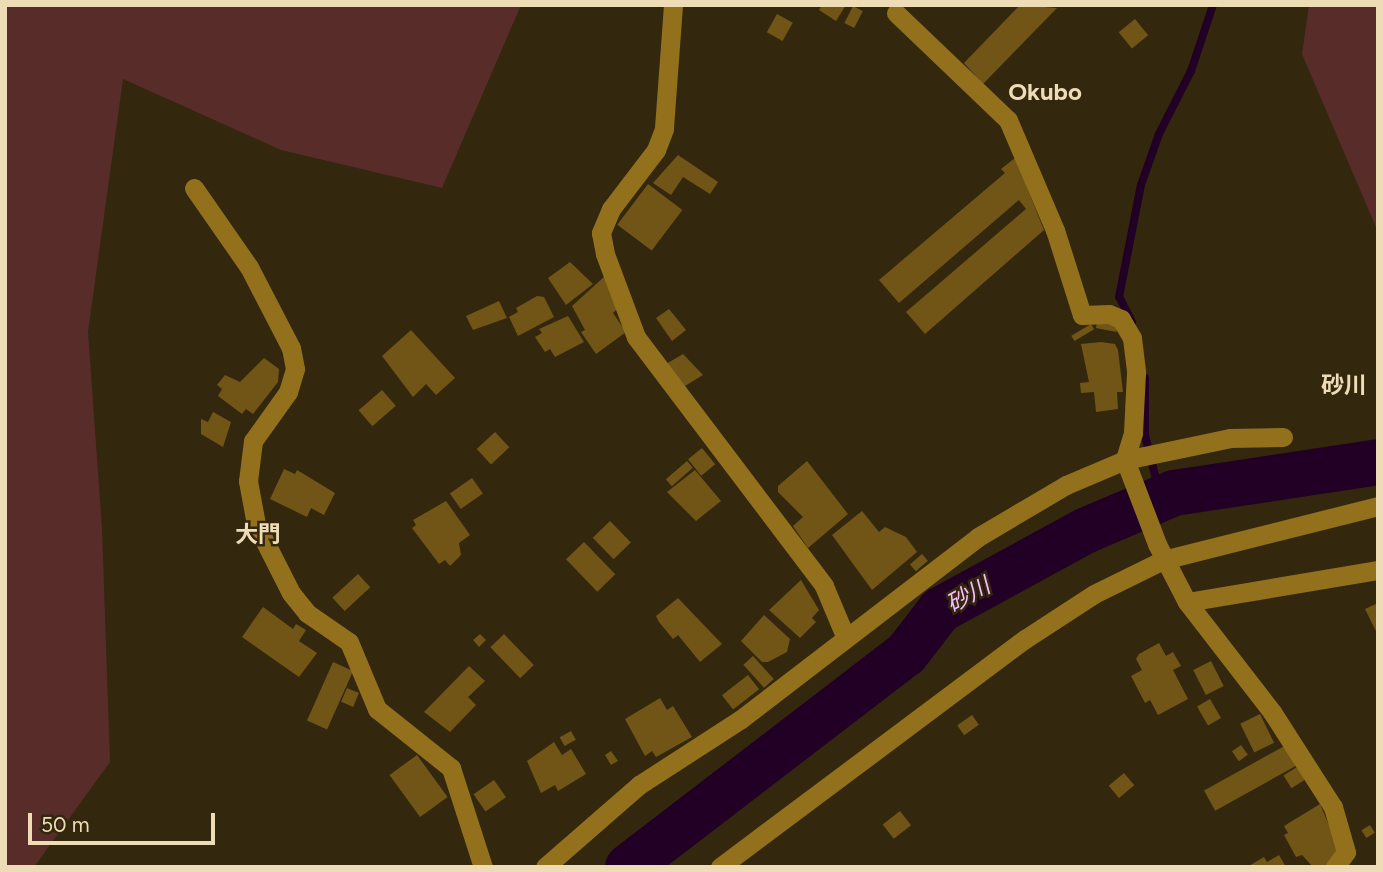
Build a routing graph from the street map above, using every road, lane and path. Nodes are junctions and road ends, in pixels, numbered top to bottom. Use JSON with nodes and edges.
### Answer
{"nodes":[{"id":1,"x":673,"y":5,"type":"edge"},
{"id":2,"x":896,"y":13,"type":"dead end"},
{"id":3,"x":194,"y":188,"type":"dead end"},
{"id":4,"x":1283,"y":437,"type":"dead end"},
{"id":5,"x":1138,"y":460,"type":"junction"},
{"id":6,"x":1378,"y":506,"type":"edge"},
{"id":7,"x":1160,"y":552,"type":"junction"},
{"id":8,"x":1378,"y":570,"type":"edge"},
{"id":9,"x":1187,"y":602,"type":"junction"},
{"id":10,"x":845,"y":636,"type":"junction"},
{"id":11,"x":483,"y":867,"type":"edge"},
{"id":12,"x":545,"y":867,"type":"edge"},
{"id":13,"x":720,"y":867,"type":"edge"},
{"id":14,"x":1335,"y":867,"type":"edge"}],
"edges":[{"from":1,"to":10,"type":"street"},
{"from":2,"to":5,"type":"street"},
{"from":3,"to":11,"type":"street"},
{"from":4,"to":5,"type":"street"},
{"from":5,"to":7,"type":"street"},
{"from":5,"to":10,"type":"street"},
{"from":6,"to":7,"type":"street"},
{"from":7,"to":9,"type":"street"},
{"from":7,"to":13,"type":"street"},
{"from":8,"to":9,"type":"street"},
{"from":9,"to":14,"type":"street"},
{"from":10,"to":12,"type":"street"}]}
